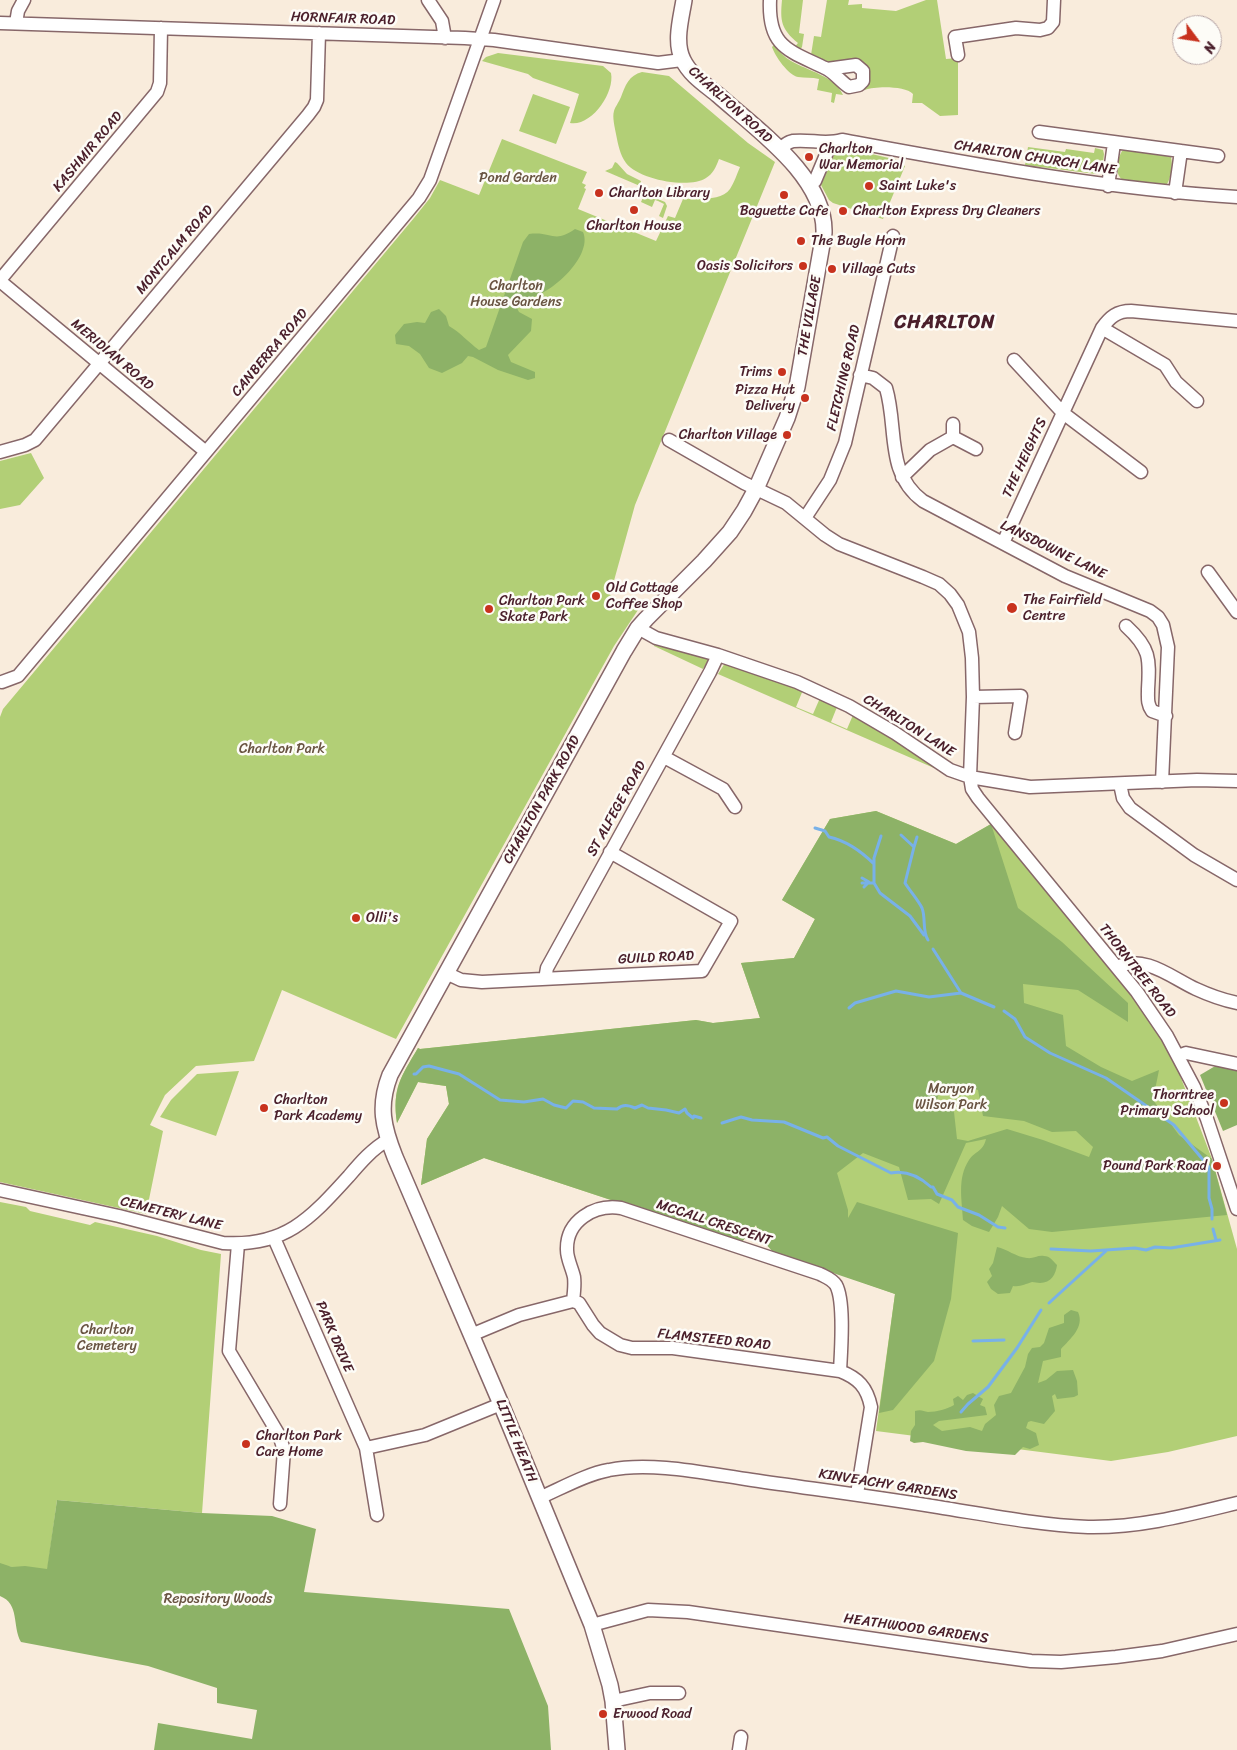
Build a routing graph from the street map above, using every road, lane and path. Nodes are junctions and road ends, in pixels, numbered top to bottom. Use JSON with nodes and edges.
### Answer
{"nodes":[{"id":1,"x":24,"y":0,"type":"edge"},
{"id":2,"x":428,"y":0,"type":"edge"},
{"id":3,"x":494,"y":0,"type":"edge"},
{"id":4,"x":684,"y":0,"type":"edge"},
{"id":5,"x":770,"y":0,"type":"edge"},
{"id":6,"x":1054,"y":0,"type":"edge"},
{"id":7,"x":0,"y":23,"type":"edge"},
{"id":8,"x":16,"y":23,"type":"junction"},
{"id":9,"x":161,"y":28,"type":"junction"},
{"id":10,"x":319,"y":33,"type":"junction"},
{"id":11,"x":445,"y":38,"type":"junction"},
{"id":12,"x":480,"y":40,"type":"junction"},
{"id":13,"x":958,"y":55,"type":"dead end"},
{"id":14,"x":682,"y":60,"type":"junction"},
{"id":15,"x":827,"y":69,"type":"dead end"},
{"id":16,"x":1039,"y":132,"type":"dead end"},
{"id":17,"x":831,"y":143,"type":"junction"},
{"id":18,"x":1114,"y":143,"type":"junction"},
{"id":19,"x":779,"y":150,"type":"junction"},
{"id":20,"x":1181,"y":151,"type":"junction"},
{"id":21,"x":1218,"y":156,"type":"dead end"},
{"id":22,"x":809,"y":185,"type":"junction"},
{"id":23,"x":1108,"y":186,"type":"junction"},
{"id":24,"x":1175,"y":193,"type":"junction"},
{"id":25,"x":1237,"y":197,"type":"edge"},
{"id":26,"x":893,"y":236,"type":"dead end"},
{"id":27,"x":0,"y":280,"type":"edge"},
{"id":28,"x":1237,"y":320,"type":"edge"},
{"id":29,"x":1102,"y":328,"type":"junction"},
{"id":30,"x":1014,"y":360,"type":"dead end"},
{"id":31,"x":99,"y":363,"type":"junction"},
{"id":32,"x":860,"y":375,"type":"junction"},
{"id":33,"x":1197,"y":401,"type":"dead end"},
{"id":34,"x":1063,"y":413,"type":"junction"},
{"id":35,"x":669,"y":440,"type":"dead end"},
{"id":36,"x":976,"y":449,"type":"dead end"},
{"id":37,"x":0,"y":452,"type":"edge"},
{"id":38,"x":206,"y":452,"type":"junction"},
{"id":39,"x":1141,"y":472,"type":"dead end"},
{"id":40,"x":902,"y":477,"type":"junction"},
{"id":41,"x":756,"y":489,"type":"junction"},
{"id":42,"x":805,"y":518,"type":"junction"},
{"id":43,"x":1003,"y":543,"type":"junction"},
{"id":44,"x":1208,"y":572,"type":"dead end"},
{"id":45,"x":1237,"y":612,"type":"edge"},
{"id":46,"x":1126,"y":626,"type":"dead end"},
{"id":47,"x":638,"y":628,"type":"junction"},
{"id":48,"x":718,"y":655,"type":"junction"},
{"id":49,"x":1,"y":682,"type":"edge"},
{"id":50,"x":972,"y":697,"type":"junction"},
{"id":51,"x":1166,"y":716,"type":"junction"},
{"id":52,"x":1015,"y":733,"type":"dead end"},
{"id":53,"x":664,"y":757,"type":"junction"},
{"id":54,"x":970,"y":777,"type":"junction"},
{"id":55,"x":1237,"y":781,"type":"edge"},
{"id":56,"x":1162,"y":782,"type":"junction"},
{"id":57,"x":1120,"y":784,"type":"junction"},
{"id":58,"x":735,"y":807,"type":"dead end"},
{"id":59,"x":610,"y":852,"type":"junction"},
{"id":60,"x":1237,"y":880,"type":"edge"},
{"id":61,"x":1117,"y":967,"type":"junction"},
{"id":62,"x":446,"y":973,"type":"junction"},
{"id":63,"x":545,"y":978,"type":"junction"},
{"id":64,"x":1237,"y":1003,"type":"edge"},
{"id":65,"x":1178,"y":1056,"type":"junction"},
{"id":66,"x":1237,"y":1064,"type":"edge"},
{"id":67,"x":388,"y":1140,"type":"junction"},
{"id":68,"x":0,"y":1190,"type":"edge"},
{"id":69,"x":1237,"y":1208,"type":"edge"},
{"id":70,"x":274,"y":1238,"type":"junction"},
{"id":71,"x":238,"y":1244,"type":"junction"},
{"id":72,"x":573,"y":1301,"type":"junction"},
{"id":73,"x":471,"y":1335,"type":"junction"},
{"id":74,"x":840,"y":1371,"type":"junction"},
{"id":75,"x":501,"y":1404,"type":"junction"},
{"id":76,"x":366,"y":1448,"type":"junction"},
{"id":77,"x":857,"y":1494,"type":"junction"},
{"id":78,"x":539,"y":1498,"type":"junction"},
{"id":79,"x":280,"y":1504,"type":"dead end"},
{"id":80,"x":1237,"y":1504,"type":"edge"},
{"id":81,"x":377,"y":1515,"type":"dead end"},
{"id":82,"x":592,"y":1625,"type":"junction"},
{"id":83,"x":1237,"y":1634,"type":"edge"},
{"id":84,"x":679,"y":1692,"type":"dead end"},
{"id":85,"x":613,"y":1701,"type":"junction"},
{"id":86,"x":741,"y":1737,"type":"dead end"},
{"id":87,"x":616,"y":1750,"type":"edge"},
{"id":88,"x":739,"y":1750,"type":"edge"}],
"edges":[{"from":1,"to":8,"type":"street"},
{"from":2,"to":11,"type":"street"},
{"from":3,"to":12,"type":"street","name":"CANBERRA ROAD"},
{"from":4,"to":14,"type":"main road","name":"CHARLTON ROAD"},
{"from":5,"to":15,"type":"street"},
{"from":6,"to":13,"type":"street"},
{"from":7,"to":8,"type":"street","name":"HORNFAIR ROAD"},
{"from":8,"to":9,"type":"street","name":"HORNFAIR ROAD"},
{"from":9,"to":10,"type":"street","name":"HORNFAIR ROAD"},
{"from":9,"to":27,"type":"street","name":"KASHMIR ROAD"},
{"from":10,"to":11,"type":"street","name":"HORNFAIR ROAD"},
{"from":10,"to":31,"type":"street","name":"MONTCALM ROAD"},
{"from":11,"to":12,"type":"street","name":"HORNFAIR ROAD"},
{"from":12,"to":14,"type":"street","name":"HORNFAIR ROAD"},
{"from":12,"to":38,"type":"street","name":"CANBERRA ROAD"},
{"from":14,"to":19,"type":"main road","name":"CHARLTON ROAD"},
{"from":16,"to":18,"type":"street"},
{"from":17,"to":19,"type":"street","name":"CHARLTON CHURCH LANE"},
{"from":17,"to":22,"type":"street"},
{"from":17,"to":23,"type":"street","name":"CHARLTON CHURCH LANE"},
{"from":18,"to":20,"type":"street"},
{"from":18,"to":23,"type":"street"},
{"from":19,"to":22,"type":"main road","name":"THE VILLAGE"},
{"from":20,"to":21,"type":"street"},
{"from":20,"to":24,"type":"street"},
{"from":22,"to":41,"type":"main road","name":"THE VILLAGE"},
{"from":23,"to":24,"type":"street","name":"CHARLTON CHURCH LANE"},
{"from":24,"to":25,"type":"street","name":"CHARLTON CHURCH LANE"},
{"from":26,"to":32,"type":"street","name":"FLETCHING ROAD"},
{"from":27,"to":31,"type":"street","name":"MERIDIAN ROAD"},
{"from":28,"to":29,"type":"street","name":"THE HEIGHTS"},
{"from":29,"to":33,"type":"street"},
{"from":29,"to":34,"type":"street","name":"THE HEIGHTS"},
{"from":30,"to":34,"type":"street","name":"THE HEIGHTS"},
{"from":31,"to":37,"type":"street","name":"MONTCALM ROAD"},
{"from":31,"to":38,"type":"street","name":"MERIDIAN ROAD"},
{"from":32,"to":40,"type":"street","name":"LANSDOWNE LANE"},
{"from":32,"to":42,"type":"street","name":"FLETCHING ROAD"},
{"from":34,"to":39,"type":"street","name":"THE HEIGHTS"},
{"from":34,"to":43,"type":"street","name":"THE HEIGHTS"},
{"from":35,"to":41,"type":"street"},
{"from":36,"to":40,"type":"street"},
{"from":38,"to":49,"type":"street","name":"CANBERRA ROAD"},
{"from":40,"to":43,"type":"street","name":"LANSDOWNE LANE"},
{"from":41,"to":42,"type":"street"},
{"from":41,"to":47,"type":"main road","name":"CHARLTON PARK ROAD"},
{"from":42,"to":50,"type":"street"},
{"from":43,"to":51,"type":"street","name":"LANSDOWNE LANE"},
{"from":44,"to":45,"type":"street"},
{"from":46,"to":51,"type":"street"},
{"from":47,"to":48,"type":"street","name":"CHARLTON LANE"},
{"from":47,"to":62,"type":"main road","name":"CHARLTON PARK ROAD"},
{"from":48,"to":53,"type":"street","name":"ST ALFEGE ROAD"},
{"from":48,"to":54,"type":"street","name":"CHARLTON LANE"},
{"from":50,"to":52,"type":"street"},
{"from":50,"to":54,"type":"street"},
{"from":51,"to":56,"type":"street","name":"LANSDOWNE LANE"},
{"from":53,"to":58,"type":"street"},
{"from":53,"to":59,"type":"street","name":"ST ALFEGE ROAD"},
{"from":54,"to":57,"type":"street","name":"CHARLTON LANE"},
{"from":54,"to":61,"type":"street","name":"THORNTREE ROAD"},
{"from":55,"to":56,"type":"street","name":"CHARLTON LANE"},
{"from":56,"to":57,"type":"street","name":"CHARLTON LANE"},
{"from":57,"to":60,"type":"street"},
{"from":59,"to":63,"type":"street","name":"ST ALFEGE ROAD"},
{"from":59,"to":63,"type":"street","name":"GUILD ROAD"},
{"from":61,"to":64,"type":"street"},
{"from":61,"to":65,"type":"street","name":"THORNTREE ROAD"},
{"from":62,"to":63,"type":"street","name":"GUILD ROAD"},
{"from":62,"to":67,"type":"main road","name":"CHARLTON PARK ROAD"},
{"from":65,"to":66,"type":"street"},
{"from":65,"to":69,"type":"street","name":"THORNTREE ROAD"},
{"from":67,"to":70,"type":"street","name":"CEMETERY LANE"},
{"from":67,"to":73,"type":"main road","name":"LITTLE HEATH"},
{"from":68,"to":71,"type":"street","name":"CEMETERY LANE"},
{"from":70,"to":71,"type":"street","name":"CEMETERY LANE"},
{"from":70,"to":76,"type":"street","name":"PARK DRIVE"},
{"from":71,"to":79,"type":"street"},
{"from":72,"to":73,"type":"street"},
{"from":72,"to":74,"type":"street","name":"FLAMSTEED ROAD"},
{"from":72,"to":74,"type":"street","name":"MCCALL CRESCENT"},
{"from":73,"to":75,"type":"main road","name":"LITTLE HEATH"},
{"from":74,"to":77,"type":"street","name":"FLAMSTEED ROAD"},
{"from":75,"to":76,"type":"street"},
{"from":75,"to":78,"type":"main road","name":"LITTLE HEATH"},
{"from":76,"to":81,"type":"street","name":"PARK DRIVE"},
{"from":77,"to":78,"type":"street","name":"KINVEACHY GARDENS"},
{"from":77,"to":80,"type":"street","name":"KINVEACHY GARDENS"},
{"from":78,"to":82,"type":"main road","name":"LITTLE HEATH"},
{"from":82,"to":83,"type":"street","name":"HEATHWOOD GARDENS"},
{"from":82,"to":85,"type":"main road","name":"LITTLE HEATH"},
{"from":84,"to":85,"type":"street"},
{"from":85,"to":87,"type":"main road","name":"LITTLE HEATH"},
{"from":86,"to":88,"type":"street"}]}
